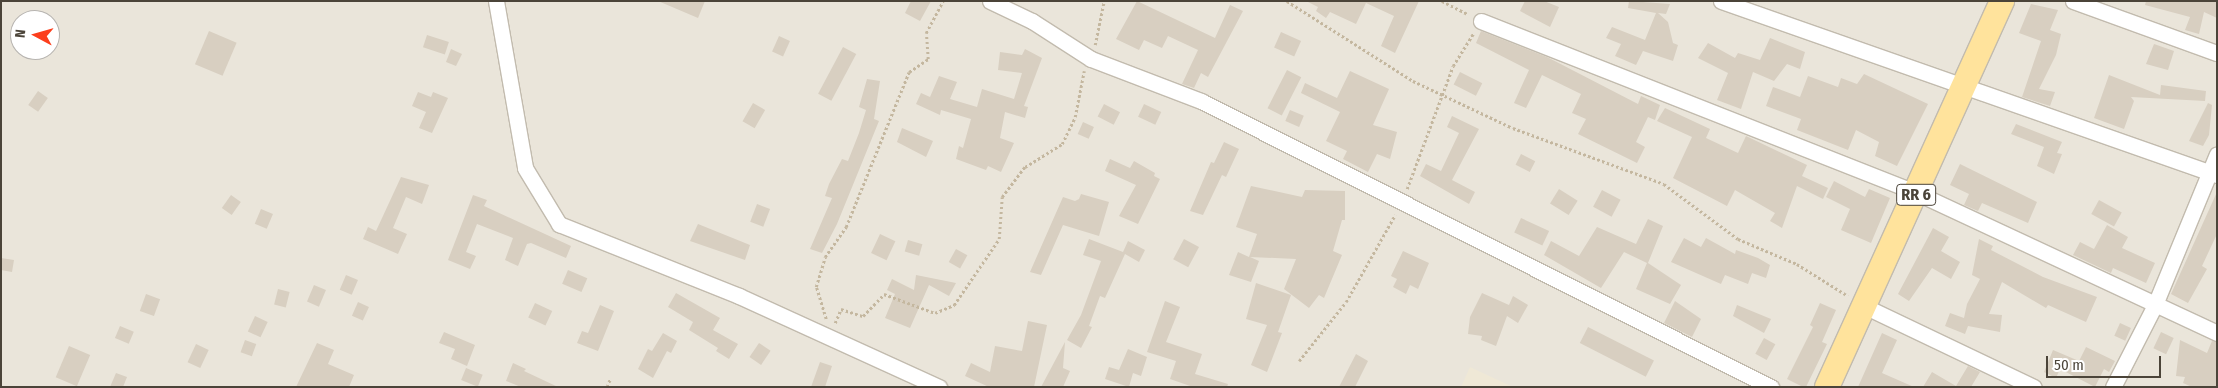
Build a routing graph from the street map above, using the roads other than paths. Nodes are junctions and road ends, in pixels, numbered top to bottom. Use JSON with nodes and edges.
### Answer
{"nodes":[{"id":1,"x":496,"y":1,"type":"edge"},
{"id":2,"x":990,"y":1,"type":"edge"},
{"id":3,"x":1722,"y":1,"type":"edge"},
{"id":4,"x":2002,"y":1,"type":"edge"},
{"id":5,"x":2073,"y":1,"type":"edge"},
{"id":6,"x":1481,"y":21,"type":"road end"},
{"id":7,"x":2217,"y":53,"type":"edge"},
{"id":8,"x":1964,"y":87,"type":"junction"},
{"id":9,"x":2217,"y":154,"type":"edge"},
{"id":10,"x":2213,"y":174,"type":"edge"},
{"id":11,"x":1917,"y":193,"type":"junction"},
{"id":12,"x":1864,"y":306,"type":"junction"},
{"id":13,"x":2154,"y":307,"type":"junction"},
{"id":14,"x":2217,"y":333,"type":"edge"},
{"id":15,"x":939,"y":387,"type":"edge"},
{"id":16,"x":1771,"y":387,"type":"edge"},
{"id":17,"x":1827,"y":387,"type":"edge"},
{"id":18,"x":2034,"y":387,"type":"edge"},
{"id":19,"x":2113,"y":387,"type":"edge"}],
"edges":[{"from":1,"to":15,"type":"street"},
{"from":2,"to":16,"type":"street"},
{"from":3,"to":8,"type":"street"},
{"from":4,"to":8,"type":"main road","number":"RR 6"},
{"from":5,"to":7,"type":"street"},
{"from":6,"to":11,"type":"street"},
{"from":8,"to":10,"type":"street"},
{"from":8,"to":11,"type":"main road","number":"RR 6"},
{"from":9,"to":10,"type":"street"},
{"from":10,"to":13,"type":"street"},
{"from":11,"to":12,"type":"main road","number":"RR 6"},
{"from":11,"to":13,"type":"street"},
{"from":12,"to":17,"type":"main road","number":"RR 6"},
{"from":12,"to":18,"type":"street"},
{"from":13,"to":14,"type":"street"},
{"from":13,"to":19,"type":"street"}]}
